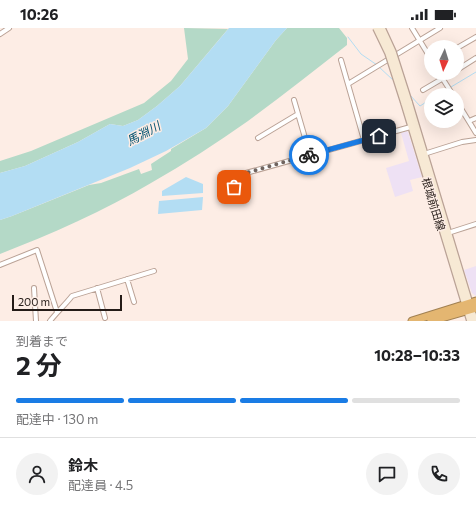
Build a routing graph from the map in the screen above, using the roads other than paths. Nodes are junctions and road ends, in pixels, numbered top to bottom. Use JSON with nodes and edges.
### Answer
{"nodes":[{"id":1,"x":9,"y":28,"type":"edge"},
{"id":2,"x":376,"y":28,"type":"edge"},
{"id":3,"x":382,"y":28,"type":"edge"},
{"id":4,"x":412,"y":28,"type":"edge"},
{"id":5,"x":440,"y":28,"type":"edge"},
{"id":6,"x":0,"y":34,"type":"edge"},
{"id":7,"x":476,"y":37,"type":"edge"},
{"id":8,"x":420,"y":40,"type":"junction"},
{"id":9,"x":464,"y":44,"type":"edge"},
{"id":10,"x":424,"y":47,"type":"edge"},
{"id":11,"x":476,"y":58,"type":"edge"},
{"id":12,"x":341,"y":60,"type":"dead end"},
{"id":13,"x":464,"y":66,"type":"edge"},
{"id":14,"x":441,"y":80,"type":"edge"},
{"id":15,"x":348,"y":84,"type":"junction"},
{"id":16,"x":427,"y":88,"type":"edge"},
{"id":17,"x":294,"y":100,"type":"dead end"},
{"id":18,"x":407,"y":102,"type":"junction"},
{"id":19,"x":464,"y":113,"type":"edge"},
{"id":20,"x":298,"y":114,"type":"junction"},
{"id":21,"x":476,"y":118,"type":"edge"},
{"id":22,"x":469,"y":121,"type":"junction"},
{"id":23,"x":414,"y":126,"type":"junction"},
{"id":24,"x":476,"y":133,"type":"edge"},
{"id":25,"x":258,"y":138,"type":"dead end"},
{"id":26,"x":364,"y":140,"type":"junction"},
{"id":27,"x":476,"y":140,"type":"edge"},
{"id":28,"x":424,"y":154,"type":"junction"},
{"id":29,"x":310,"y":155,"type":"junction"},
{"id":30,"x":234,"y":187,"type":"dead end"},
{"id":31,"x":476,"y":224,"type":"edge"},
{"id":32,"x":448,"y":232,"type":"junction"},
{"id":33,"x":0,"y":265,"type":"edge"},
{"id":34,"x":154,"y":271,"type":"dead end"},
{"id":35,"x":127,"y":279,"type":"junction"},
{"id":36,"x":34,"y":288,"type":"dead end"},
{"id":37,"x":97,"y":288,"type":"junction"},
{"id":38,"x":134,"y":302,"type":"dead end"},
{"id":39,"x":471,"y":306,"type":"edge"},
{"id":40,"x":56,"y":312,"type":"junction"},
{"id":41,"x":105,"y":318,"type":"dead end"},
{"id":42,"x":36,"y":321,"type":"edge"},
{"id":43,"x":50,"y":321,"type":"edge"},
{"id":44,"x":412,"y":321,"type":"edge"},
{"id":45,"x":431,"y":321,"type":"edge"},
{"id":46,"x":470,"y":321,"type":"edge"},
{"id":47,"x":475,"y":321,"type":"edge"}],
"edges":[{"from":1,"to":6,"type":"street"},
{"from":2,"to":18,"type":"street","bridge":true},
{"from":3,"to":18,"type":"street","bridge":true},
{"from":4,"to":8,"type":"street"},
{"from":5,"to":8,"type":"street"},
{"from":7,"to":9,"type":"street"},
{"from":8,"to":10,"type":"street"},
{"from":8,"to":15,"type":"street"},
{"from":11,"to":13,"type":"street"},
{"from":12,"to":15,"type":"street"},
{"from":14,"to":16,"type":"street"},
{"from":15,"to":26,"type":"street"},
{"from":17,"to":20,"type":"street"},
{"from":18,"to":23,"type":"street","name":"根城前田線"},
{"from":19,"to":22,"type":"street"},
{"from":20,"to":25,"type":"street"},
{"from":20,"to":29,"type":"street"},
{"from":21,"to":22,"type":"street"},
{"from":22,"to":24,"type":"street"},
{"from":23,"to":26,"type":"street"},
{"from":23,"to":28,"type":"street","name":"根城前田線"},
{"from":23,"to":39,"type":"street","name":"根城前田線"},
{"from":26,"to":29,"type":"street"},
{"from":27,"to":28,"type":"street"},
{"from":28,"to":32,"type":"street","name":"根城前田線"},
{"from":29,"to":30,"type":"street"},
{"from":31,"to":32,"type":"street"},
{"from":32,"to":39,"type":"street","name":"根城前田線"},
{"from":33,"to":40,"type":"street"},
{"from":34,"to":35,"type":"street"},
{"from":35,"to":37,"type":"street"},
{"from":35,"to":38,"type":"street"},
{"from":36,"to":42,"type":"street"},
{"from":37,"to":40,"type":"street"},
{"from":37,"to":41,"type":"street"},
{"from":39,"to":44,"type":"highway"},
{"from":39,"to":45,"type":"highway"},
{"from":39,"to":46,"type":"street"},
{"from":39,"to":47,"type":"street"},
{"from":40,"to":43,"type":"street"}]}
